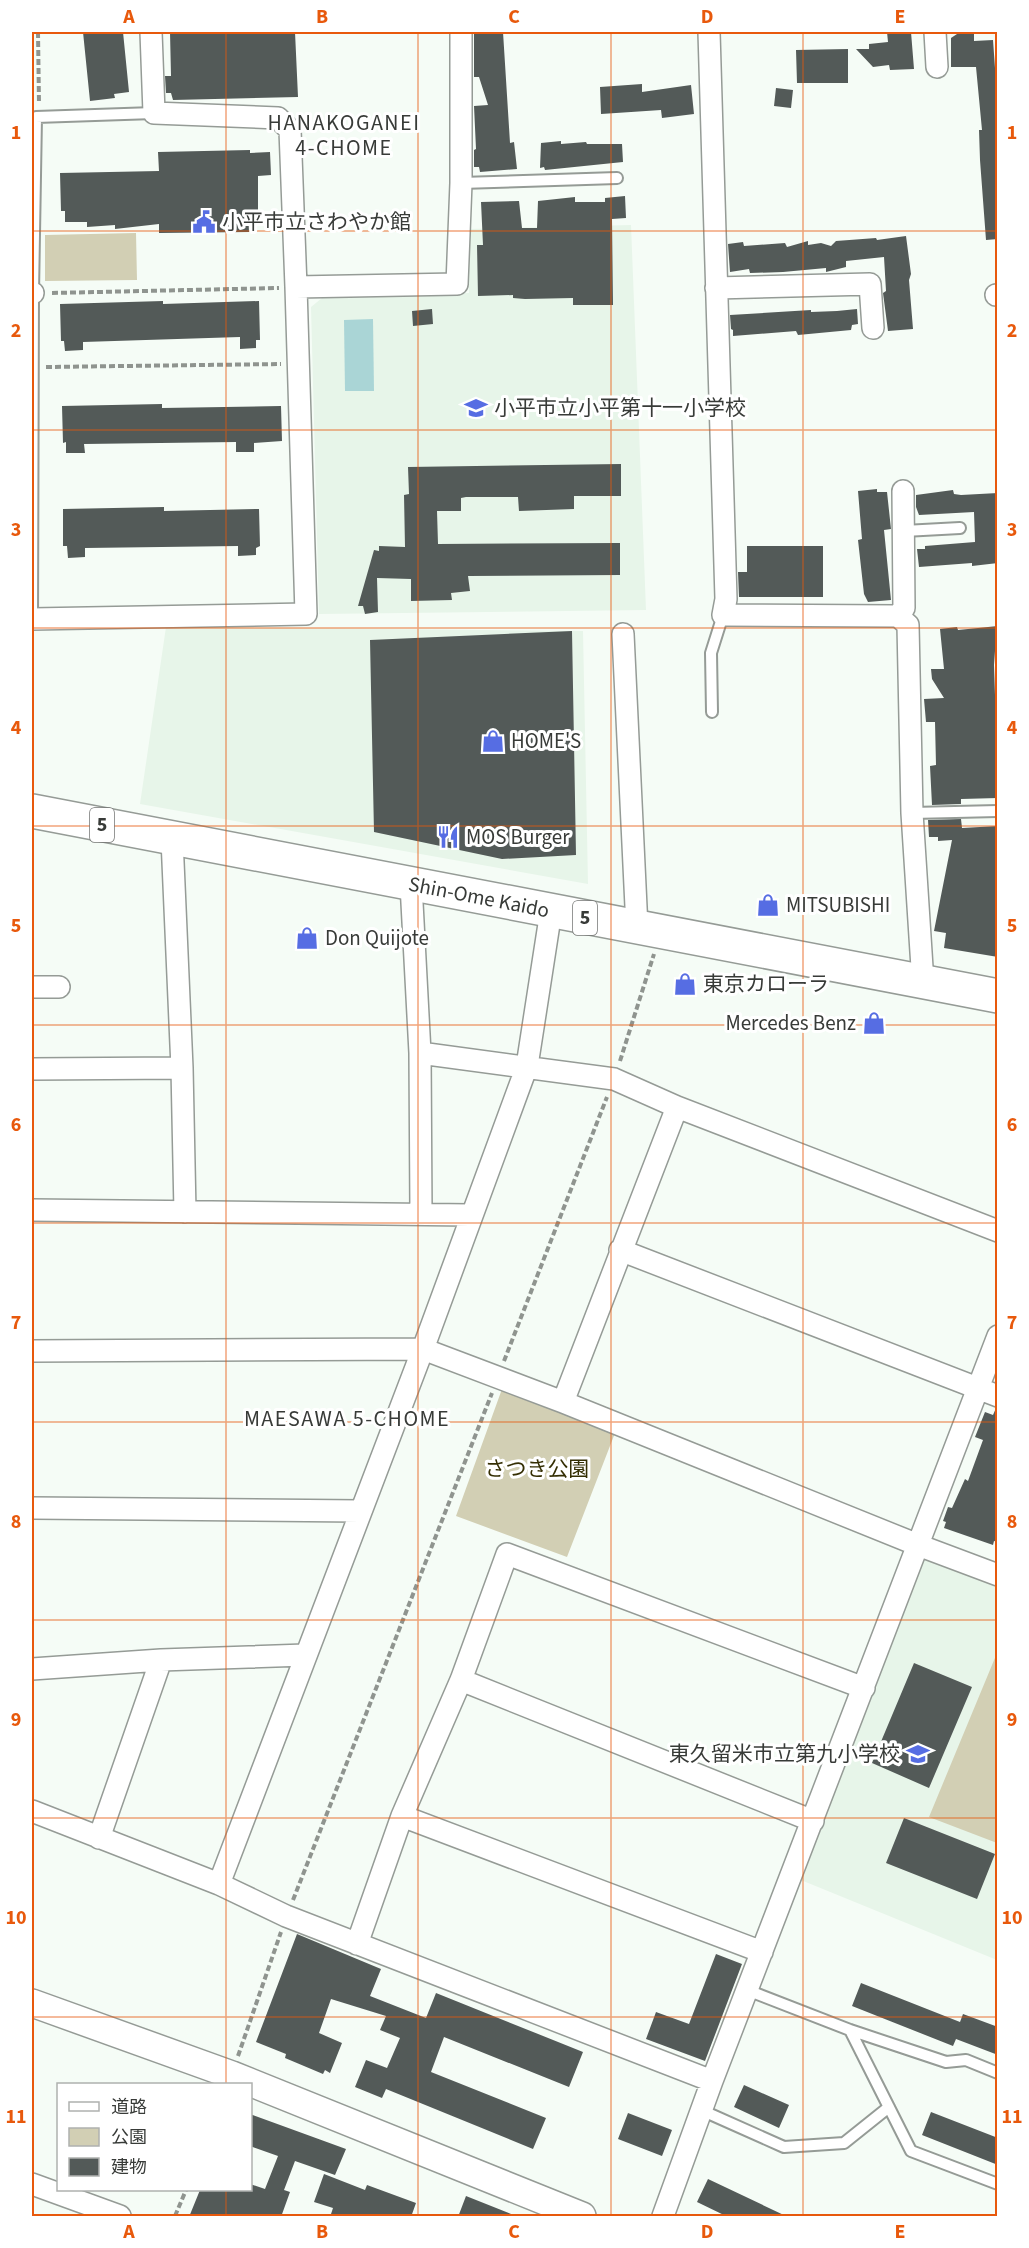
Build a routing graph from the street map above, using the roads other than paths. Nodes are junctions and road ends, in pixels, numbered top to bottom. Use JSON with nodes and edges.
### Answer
{"nodes":[{"id":1,"x":151,"y":32,"type":"edge"},
{"id":2,"x":461,"y":32,"type":"edge"},
{"id":3,"x":709,"y":32,"type":"edge"},
{"id":4,"x":935,"y":32,"type":"edge"},
{"id":5,"x":937,"y":67,"type":"dead end"},
{"id":6,"x":154,"y":113,"type":"junction"},
{"id":7,"x":617,"y":178,"type":"dead end"},
{"id":8,"x":460,"y":183,"type":"junction"},
{"id":9,"x":297,"y":287,"type":"junction"},
{"id":10,"x":716,"y":288,"type":"junction"},
{"id":11,"x":32,"y":293,"type":"edge"},
{"id":12,"x":873,"y":328,"type":"dead end"},
{"id":13,"x":903,"y":491,"type":"dead end"},
{"id":14,"x":960,"y":528,"type":"dead end"},
{"id":15,"x":904,"y":531,"type":"junction"},
{"id":16,"x":723,"y":615,"type":"junction"},
{"id":17,"x":898,"y":616,"type":"junction"},
{"id":18,"x":32,"y":619,"type":"edge"},
{"id":19,"x":623,"y":634,"type":"dead end"},
{"id":20,"x":712,"y":712,"type":"dead end"},
{"id":21,"x":32,"y":811,"type":"edge"},
{"id":22,"x":998,"y":811,"type":"edge"},
{"id":23,"x":912,"y":813,"type":"junction"},
{"id":24,"x":172,"y":839,"type":"junction"},
{"id":25,"x":411,"y":884,"type":"junction"},
{"id":26,"x":550,"y":911,"type":"junction"},
{"id":27,"x":646,"y":941,"type":"junction"},
{"id":28,"x":923,"y":982,"type":"junction"},
{"id":29,"x":32,"y":987,"type":"edge"},
{"id":30,"x":59,"y":987,"type":"dead end"},
{"id":31,"x":998,"y":996,"type":"edge"},
{"id":32,"x":420,"y":1053,"type":"junction"},
{"id":33,"x":526,"y":1066,"type":"junction"},
{"id":34,"x":182,"y":1068,"type":"junction"},
{"id":35,"x":32,"y":1069,"type":"edge"},
{"id":36,"x":677,"y":1107,"type":"junction"},
{"id":37,"x":32,"y":1210,"type":"edge"},
{"id":38,"x":185,"y":1212,"type":"junction"},
{"id":39,"x":421,"y":1214,"type":"junction"},
{"id":40,"x":470,"y":1215,"type":"junction"},
{"id":41,"x":998,"y":1232,"type":"edge"},
{"id":42,"x":620,"y":1250,"type":"junction"},
{"id":43,"x":998,"y":1336,"type":"edge"},
{"id":44,"x":423,"y":1349,"type":"junction"},
{"id":45,"x":32,"y":1351,"type":"edge"},
{"id":46,"x":977,"y":1388,"type":"junction"},
{"id":47,"x":998,"y":1396,"type":"edge"},
{"id":48,"x":563,"y":1402,"type":"junction"},
{"id":49,"x":32,"y":1508,"type":"edge"},
{"id":50,"x":360,"y":1511,"type":"junction"},
{"id":51,"x":918,"y":1545,"type":"junction"},
{"id":52,"x":998,"y":1575,"type":"edge"},
{"id":53,"x":305,"y":1656,"type":"junction"},
{"id":54,"x":161,"y":1660,"type":"junction"},
{"id":55,"x":32,"y":1669,"type":"edge"},
{"id":56,"x":461,"y":1680,"type":"junction"},
{"id":57,"x":864,"y":1688,"type":"junction"},
{"id":58,"x":32,"y":1811,"type":"edge"},
{"id":59,"x":402,"y":1816,"type":"junction"},
{"id":60,"x":813,"y":1821,"type":"junction"},
{"id":61,"x":99,"y":1838,"type":"junction"},
{"id":62,"x":219,"y":1884,"type":"junction"},
{"id":63,"x":357,"y":1944,"type":"junction"},
{"id":64,"x":762,"y":1952,"type":"junction"},
{"id":65,"x":747,"y":1990,"type":"junction"},
{"id":66,"x":32,"y":2003,"type":"edge"},
{"id":67,"x":850,"y":2030,"type":"junction"},
{"id":68,"x":998,"y":2073,"type":"edge"},
{"id":69,"x":712,"y":2081,"type":"junction"},
{"id":70,"x":252,"y":2083,"type":"edge"},
{"id":71,"x":252,"y":2083,"type":"edge"},
{"id":72,"x":889,"y":2107,"type":"junction"},
{"id":73,"x":701,"y":2110,"type":"junction"},
{"id":74,"x":32,"y":2184,"type":"edge"},
{"id":75,"x":998,"y":2184,"type":"edge"},
{"id":76,"x":95,"y":2212,"type":"edge"},
{"id":77,"x":120,"y":2217,"type":"edge"},
{"id":78,"x":582,"y":2217,"type":"edge"},
{"id":79,"x":663,"y":2217,"type":"edge"}],
"edges":[{"from":1,"to":6,"type":"street"},
{"from":2,"to":8,"type":"street"},
{"from":3,"to":10,"type":"street"},
{"from":4,"to":5,"type":"street"},
{"from":6,"to":9,"type":"street"},
{"from":6,"to":11,"type":"lane"},
{"from":7,"to":8,"type":"lane"},
{"from":8,"to":9,"type":"street"},
{"from":9,"to":18,"type":"street"},
{"from":10,"to":12,"type":"street"},
{"from":10,"to":16,"type":"street"},
{"from":11,"to":18,"type":"lane"},
{"from":13,"to":15,"type":"street"},
{"from":14,"to":15,"type":"lane"},
{"from":15,"to":17,"type":"street"},
{"from":16,"to":17,"type":"street"},
{"from":16,"to":20,"type":"lane"},
{"from":17,"to":23,"type":"street"},
{"from":19,"to":27,"type":"street"},
{"from":21,"to":24,"type":"main road","name":"Shin-Ome Kaido","number":"5"},
{"from":22,"to":23,"type":"lane"},
{"from":23,"to":28,"type":"street"},
{"from":24,"to":25,"type":"main road","name":"Shin-Ome Kaido","number":"5"},
{"from":24,"to":34,"type":"street"},
{"from":25,"to":26,"type":"main road","name":"Shin-Ome Kaido","number":"5"},
{"from":25,"to":32,"type":"street"},
{"from":26,"to":27,"type":"main road","name":"Shin-Ome Kaido","number":"5"},
{"from":26,"to":33,"type":"street"},
{"from":27,"to":28,"type":"main road","name":"Shin-Ome Kaido","number":"5"},
{"from":28,"to":31,"type":"main road","name":"Shin-Ome Kaido","number":"5"},
{"from":29,"to":30,"type":"street"},
{"from":32,"to":33,"type":"street"},
{"from":32,"to":39,"type":"street"},
{"from":33,"to":36,"type":"street"},
{"from":33,"to":40,"type":"street"},
{"from":34,"to":35,"type":"street"},
{"from":34,"to":38,"type":"street"},
{"from":36,"to":41,"type":"street"},
{"from":36,"to":42,"type":"street"},
{"from":37,"to":38,"type":"street"},
{"from":38,"to":39,"type":"street"},
{"from":39,"to":40,"type":"street"},
{"from":40,"to":44,"type":"street"},
{"from":42,"to":46,"type":"street"},
{"from":42,"to":48,"type":"street"},
{"from":43,"to":46,"type":"street"},
{"from":44,"to":45,"type":"street"},
{"from":44,"to":48,"type":"street"},
{"from":44,"to":50,"type":"street"},
{"from":46,"to":47,"type":"street"},
{"from":46,"to":51,"type":"street"},
{"from":48,"to":51,"type":"street"},
{"from":49,"to":50,"type":"street"},
{"from":50,"to":53,"type":"street"},
{"from":51,"to":52,"type":"street"},
{"from":51,"to":57,"type":"street"},
{"from":53,"to":54,"type":"street"},
{"from":53,"to":62,"type":"street"},
{"from":54,"to":55,"type":"street"},
{"from":54,"to":61,"type":"street"},
{"from":56,"to":57,"type":"street"},
{"from":56,"to":59,"type":"street"},
{"from":56,"to":60,"type":"street"},
{"from":57,"to":60,"type":"street"},
{"from":58,"to":61,"type":"street"},
{"from":59,"to":63,"type":"street"},
{"from":59,"to":64,"type":"street"},
{"from":60,"to":64,"type":"street"},
{"from":61,"to":62,"type":"street"},
{"from":62,"to":63,"type":"street"},
{"from":63,"to":69,"type":"street"},
{"from":64,"to":65,"type":"street"},
{"from":65,"to":67,"type":"lane"},
{"from":65,"to":69,"type":"street"},
{"from":66,"to":70,"type":"street"},
{"from":67,"to":68,"type":"lane"},
{"from":67,"to":72,"type":"lane"},
{"from":69,"to":73,"type":"street"},
{"from":71,"to":78,"type":"street"},
{"from":72,"to":73,"type":"lane"},
{"from":72,"to":75,"type":"lane"},
{"from":73,"to":79,"type":"street"},
{"from":74,"to":76,"type":"street"},
{"from":76,"to":77,"type":"street"}]}
